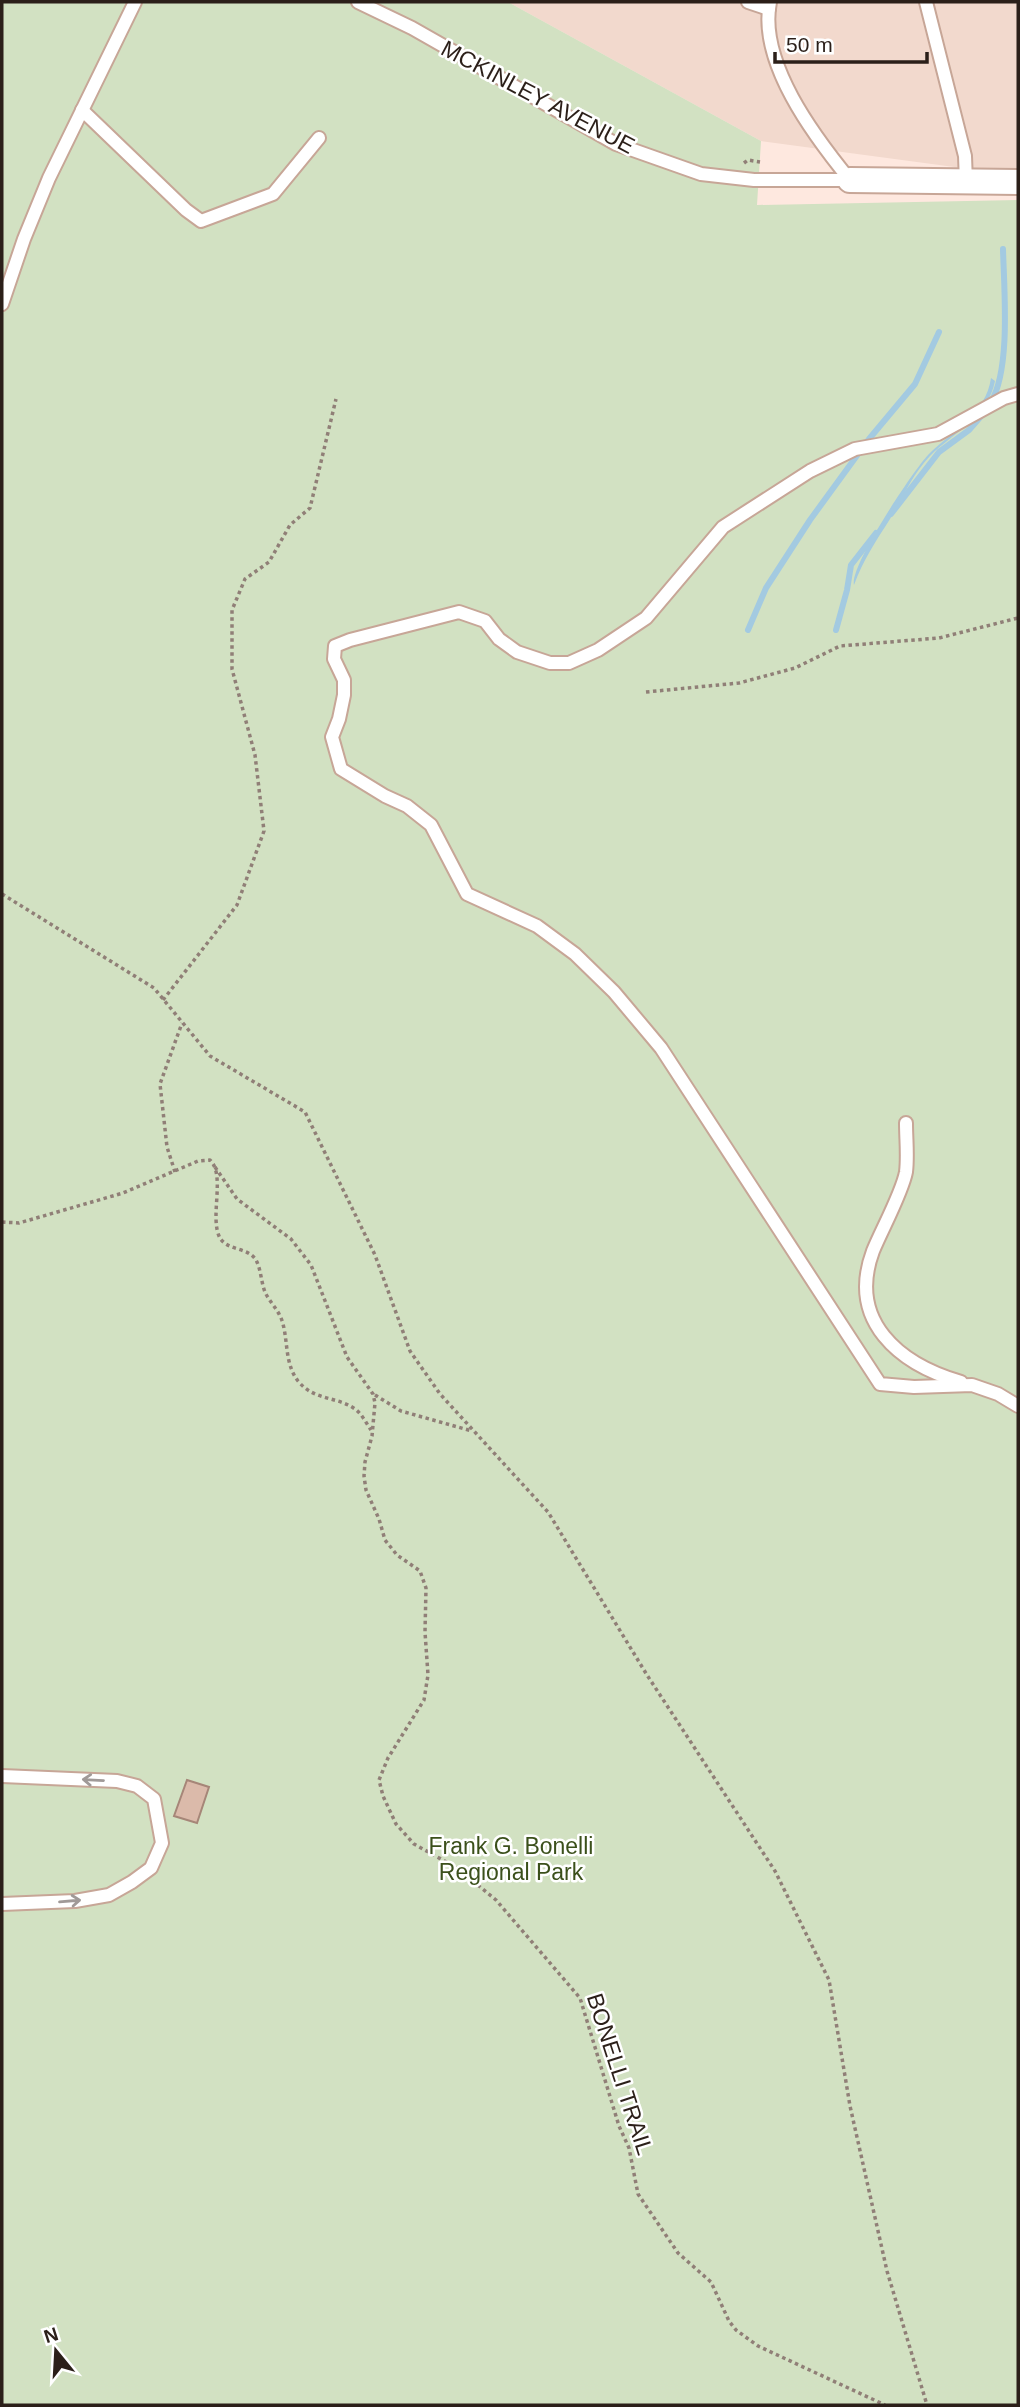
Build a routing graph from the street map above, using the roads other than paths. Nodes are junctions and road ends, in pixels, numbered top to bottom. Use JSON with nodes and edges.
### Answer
{"nodes":[{"id":1,"x":135,"y":2,"type":"edge"},
{"id":2,"x":358,"y":2,"type":"edge"},
{"id":3,"x":748,"y":2,"type":"edge"},
{"id":4,"x":926,"y":2,"type":"edge"},
{"id":5,"x":769,"y":6,"type":"edge"},
{"id":6,"x":82,"y":110,"type":"junction"},
{"id":7,"x":319,"y":138,"type":"dead end"},
{"id":8,"x":850,"y":180,"type":"junction"},
{"id":9,"x":966,"y":182,"type":"junction"},
{"id":10,"x":1018,"y":182,"type":"edge"},
{"id":11,"x":2,"y":304,"type":"edge"},
{"id":12,"x":1018,"y":394,"type":"edge"},
{"id":13,"x":906,"y":1123,"type":"dead end"},
{"id":14,"x":972,"y":1385,"type":"junction"},
{"id":15,"x":1018,"y":1406,"type":"edge"},
{"id":16,"x":2,"y":1776,"type":"edge"},
{"id":17,"x":2,"y":1904,"type":"edge"}],
"edges":[{"from":1,"to":6,"type":"lane"},
{"from":2,"to":8,"type":"lane","name":"MCKINLEY AVENUE"},
{"from":3,"to":5,"type":"lane"},
{"from":4,"to":9,"type":"lane"},
{"from":5,"to":8,"type":"lane"},
{"from":6,"to":7,"type":"lane"},
{"from":6,"to":11,"type":"lane"},
{"from":8,"to":9,"type":"street","name":"MCKINLEY AVENUE"},
{"from":9,"to":10,"type":"street","name":"MCKINLEY AVENUE"},
{"from":12,"to":14,"type":"lane"},
{"from":13,"to":14,"type":"lane"},
{"from":14,"to":15,"type":"lane"},
{"from":17,"to":16,"type":"lane","one_way":true}]}
